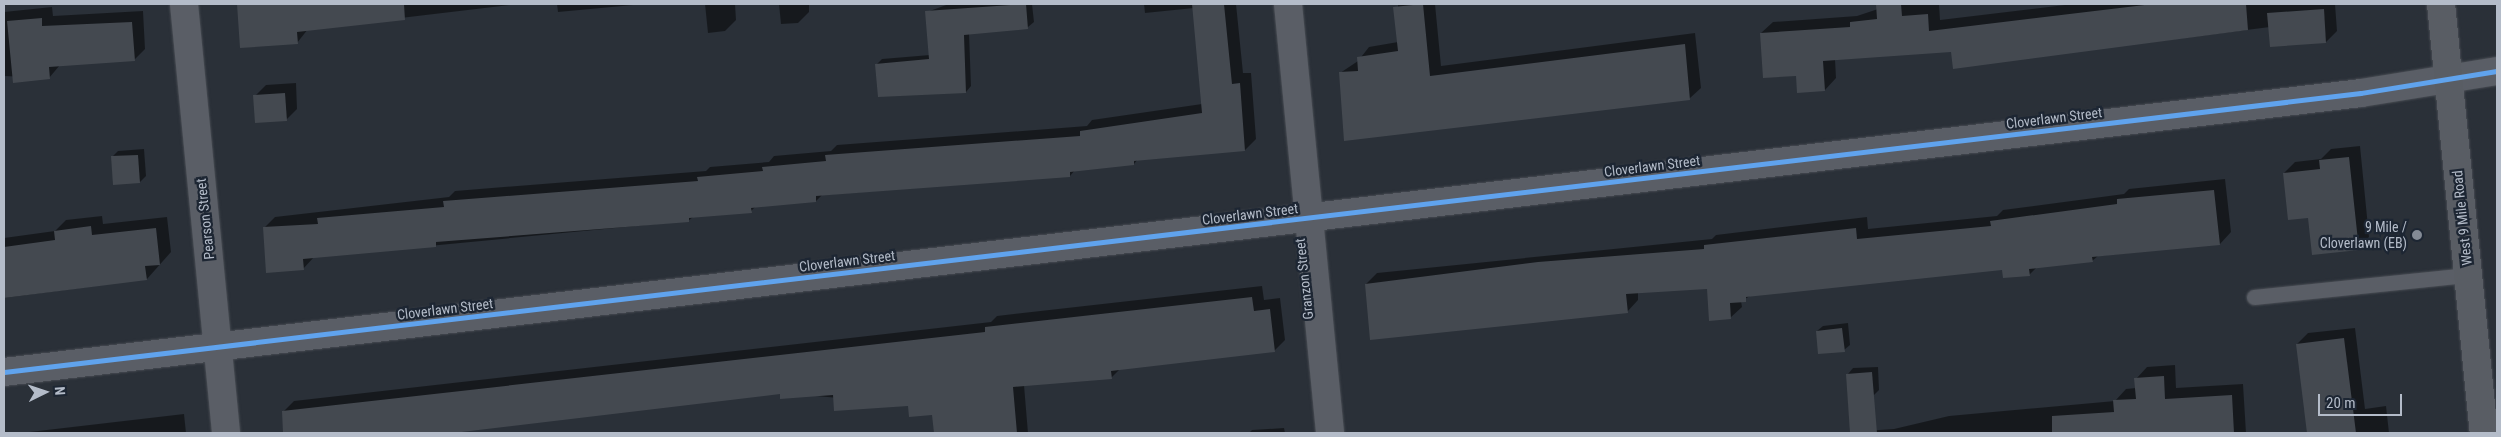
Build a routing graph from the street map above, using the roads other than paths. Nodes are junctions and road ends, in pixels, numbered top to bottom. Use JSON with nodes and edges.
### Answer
{"nodes":[{"id":1,"x":184,"y":4,"type":"edge"},
{"id":2,"x":1288,"y":4,"type":"edge"},
{"id":3,"x":2441,"y":4,"type":"edge"},
{"id":4,"x":2497,"y":72,"type":"edge"},
{"id":5,"x":2449,"y":80,"type":"junction"},
{"id":6,"x":1309,"y":218,"type":"junction"},
{"id":7,"x":2468,"y":275,"type":"junction"},
{"id":8,"x":2254,"y":297,"type":"dead end"},
{"id":9,"x":218,"y":347,"type":"junction"},
{"id":10,"x":4,"y":372,"type":"edge"},
{"id":11,"x":226,"y":433,"type":"edge"},
{"id":12,"x":1330,"y":433,"type":"edge"},
{"id":13,"x":2484,"y":433,"type":"edge"}],
"edges":[{"from":1,"to":9,"type":"street","name":"Pearson Street"},
{"from":2,"to":6,"type":"street","name":"Granzon Street"},
{"from":3,"to":5,"type":"main road","name":"West 9 Mile Road"},
{"from":4,"to":5,"type":"street","name":"Cloverlawn Street"},
{"from":5,"to":6,"type":"street","name":"Cloverlawn Street"},
{"from":5,"to":7,"type":"main road","name":"West 9 Mile Road"},
{"from":6,"to":9,"type":"street","name":"Cloverlawn Street"},
{"from":6,"to":12,"type":"street","name":"Granzon Street"},
{"from":7,"to":8,"type":"lane"},
{"from":7,"to":13,"type":"main road","name":"West 9 Mile Road"},
{"from":9,"to":10,"type":"street","name":"Cloverlawn Street"},
{"from":9,"to":11,"type":"street","name":"Pearson Street"}]}
